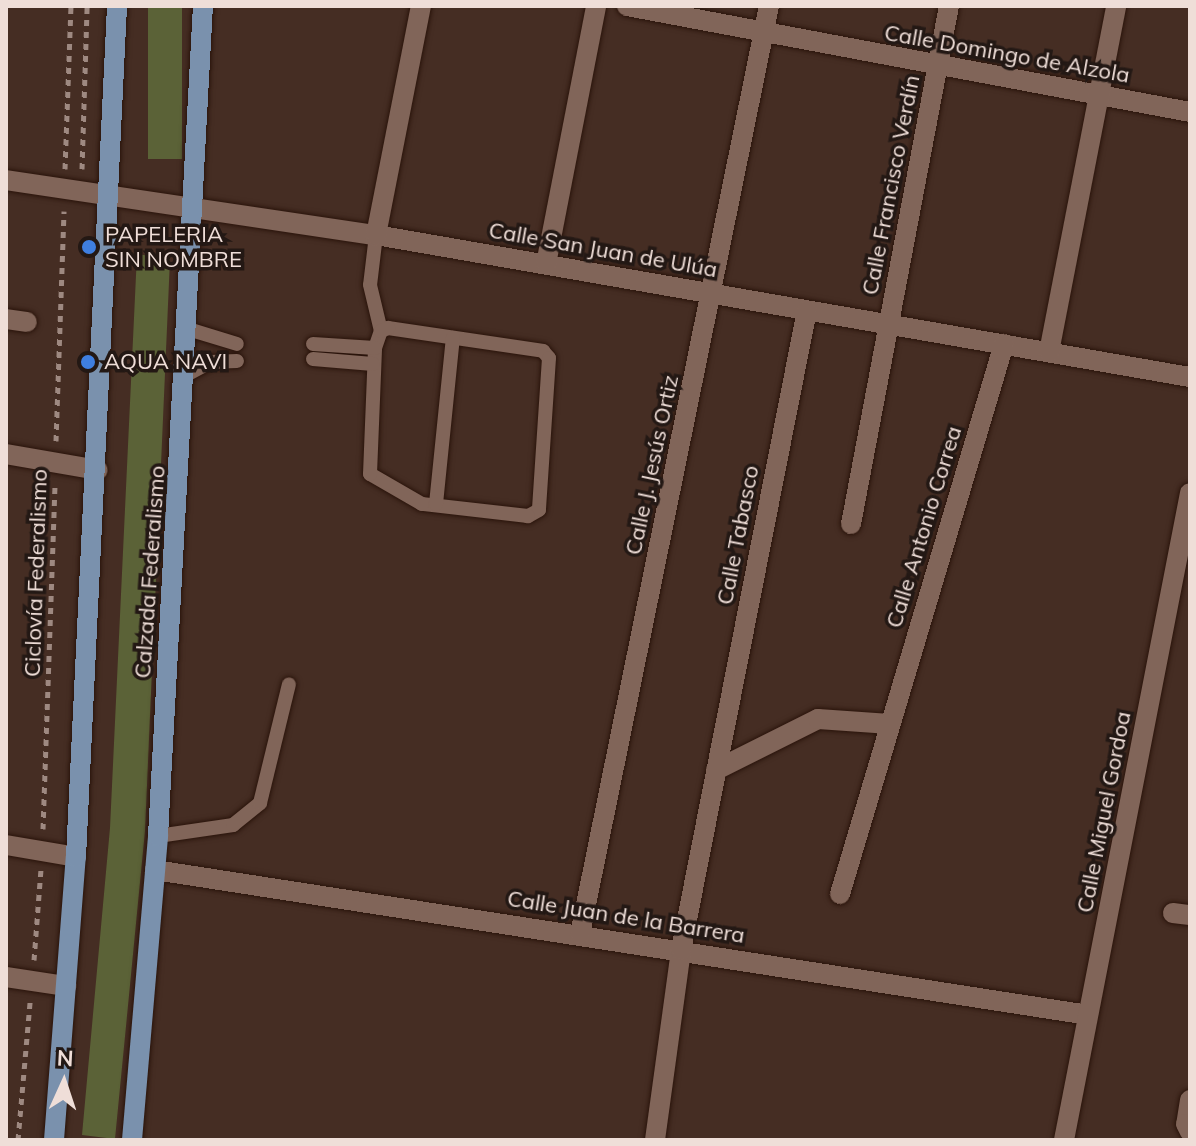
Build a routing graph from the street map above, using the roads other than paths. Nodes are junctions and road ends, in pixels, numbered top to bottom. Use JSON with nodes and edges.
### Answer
{"nodes":[{"id":1,"x":117,"y":6,"type":"edge"},
{"id":2,"x":203,"y":6,"type":"edge"},
{"id":3,"x":421,"y":6,"type":"edge"},
{"id":4,"x":596,"y":6,"type":"edge"},
{"id":5,"x":627,"y":6,"type":"edge"},
{"id":6,"x":769,"y":6,"type":"edge"},
{"id":7,"x":949,"y":6,"type":"edge"},
{"id":8,"x":1116,"y":6,"type":"edge"},
{"id":9,"x":764,"y":32,"type":"junction"},
{"id":10,"x":937,"y":66,"type":"junction"},
{"id":11,"x":1099,"y":95,"type":"junction"},
{"id":12,"x":1190,"y":112,"type":"edge"},
{"id":13,"x":6,"y":180,"type":"edge"},
{"id":14,"x":110,"y":196,"type":"junction"},
{"id":15,"x":194,"y":208,"type":"junction"},
{"id":16,"x":376,"y":235,"type":"junction"},
{"id":17,"x":546,"y":264,"type":"junction"},
{"id":18,"x":712,"y":294,"type":"junction"},
{"id":19,"x":807,"y":310,"type":"junction"},
{"id":20,"x":889,"y":325,"type":"junction"},
{"id":21,"x":188,"y":329,"type":"junction"},
{"id":22,"x":381,"y":331,"type":"junction"},
{"id":23,"x":453,"y":338,"type":"junction"},
{"id":24,"x":237,"y":344,"type":"dead end"},
{"id":25,"x":1004,"y":344,"type":"junction"},
{"id":26,"x":375,"y":348,"type":"junction"},
{"id":27,"x":1049,"y":352,"type":"junction"},
{"id":28,"x":237,"y":361,"type":"dead end"},
{"id":29,"x":373,"y":364,"type":"junction"},
{"id":30,"x":186,"y":375,"type":"junction"},
{"id":31,"x":1190,"y":377,"type":"edge"},
{"id":32,"x":6,"y":454,"type":"edge"},
{"id":33,"x":98,"y":470,"type":"junction"},
{"id":34,"x":1190,"y":493,"type":"edge"},
{"id":35,"x":436,"y":504,"type":"junction"},
{"id":36,"x":851,"y":524,"type":"dead end"},
{"id":37,"x":289,"y":684,"type":"dead end"},
{"id":38,"x":890,"y":724,"type":"junction"},
{"id":39,"x":716,"y":770,"type":"junction"},
{"id":40,"x":158,"y":836,"type":"junction"},
{"id":41,"x":6,"y":845,"type":"edge"},
{"id":42,"x":76,"y":857,"type":"junction"},
{"id":43,"x":155,"y":870,"type":"junction"},
{"id":44,"x":840,"y":894,"type":"dead end"},
{"id":45,"x":580,"y":934,"type":"junction"},
{"id":46,"x":681,"y":950,"type":"junction"},
{"id":47,"x":6,"y":977,"type":"edge"},
{"id":48,"x":66,"y":986,"type":"junction"},
{"id":49,"x":1088,"y":1015,"type":"junction"},
{"id":50,"x":1190,"y":1100,"type":"edge"},
{"id":51,"x":1190,"y":1132,"type":"edge"},
{"id":52,"x":54,"y":1140,"type":"edge"},
{"id":53,"x":132,"y":1140,"type":"edge"},
{"id":54,"x":655,"y":1140,"type":"edge"},
{"id":55,"x":1064,"y":1140,"type":"edge"}],
"edges":[{"from":1,"to":14,"type":"main road"},
{"from":2,"to":15,"type":"main road","name":"Calzada Federalismo"},
{"from":3,"to":16,"type":"street"},
{"from":4,"to":17,"type":"street"},
{"from":5,"to":9,"type":"street","name":"Calle Domingo de Alzola"},
{"from":6,"to":9,"type":"street","name":"Calle J. Jesús Ortiz"},
{"from":7,"to":10,"type":"street","name":"Calle Francisco Verdín"},
{"from":8,"to":11,"type":"street"},
{"from":9,"to":10,"type":"street","name":"Calle Domingo de Alzola"},
{"from":9,"to":18,"type":"street","name":"Calle J. Jesús Ortiz"},
{"from":10,"to":11,"type":"street","name":"Calle Domingo de Alzola"},
{"from":10,"to":20,"type":"street","name":"Calle Francisco Verdín"},
{"from":11,"to":12,"type":"street","name":"Calle Domingo de Alzola"},
{"from":11,"to":27,"type":"street"},
{"from":13,"to":14,"type":"street","name":"Calle San Juan de Ulúa"},
{"from":14,"to":15,"type":"street","name":"Calle San Juan de Ulúa"},
{"from":14,"to":33,"type":"main road"},
{"from":15,"to":16,"type":"street","name":"Calle San Juan de Ulúa"},
{"from":15,"to":21,"type":"main road","name":"Calzada Federalismo"},
{"from":16,"to":17,"type":"street","name":"Calle San Juan de Ulúa"},
{"from":16,"to":22,"type":"lane"},
{"from":17,"to":18,"type":"street","name":"Calle San Juan de Ulúa"},
{"from":18,"to":19,"type":"street","name":"Calle San Juan de Ulúa"},
{"from":18,"to":45,"type":"street","name":"Calle J. Jesús Ortiz"},
{"from":19,"to":20,"type":"street","name":"Calle San Juan de Ulúa"},
{"from":19,"to":39,"type":"street","name":"Calle Tabasco"},
{"from":20,"to":25,"type":"street","name":"Calle San Juan de Ulúa"},
{"from":20,"to":36,"type":"street","name":"Calle Francisco Verdín"},
{"from":21,"to":24,"type":"lane"},
{"from":21,"to":30,"type":"main road","name":"Calzada Federalismo"},
{"from":22,"to":23,"type":"lane"},
{"from":22,"to":26,"type":"lane"},
{"from":23,"to":35,"type":"lane"},
{"from":23,"to":35,"type":"lane"},
{"from":25,"to":27,"type":"street","name":"Calle San Juan de Ulúa"},
{"from":25,"to":38,"type":"street","name":"Calle Antonio Correa"},
{"from":26,"to":29,"type":"lane"},
{"from":26,"to":29,"type":"lane"},
{"from":27,"to":31,"type":"street","name":"Calle San Juan de Ulúa"},
{"from":28,"to":30,"type":"lane"},
{"from":29,"to":35,"type":"lane"},
{"from":30,"to":40,"type":"main road","name":"Calzada Federalismo"},
{"from":32,"to":33,"type":"street"},
{"from":33,"to":42,"type":"main road"},
{"from":34,"to":49,"type":"street","name":"Calle Miguel Gordoa"},
{"from":37,"to":40,"type":"lane"},
{"from":38,"to":39,"type":"street"},
{"from":38,"to":44,"type":"street","name":"Calle Antonio Correa"},
{"from":39,"to":46,"type":"street","name":"Calle Tabasco"},
{"from":40,"to":43,"type":"main road","name":"Calzada Federalismo"},
{"from":41,"to":42,"type":"street"},
{"from":42,"to":48,"type":"main road"},
{"from":43,"to":45,"type":"street","name":"Calle Juan de la Barrera"},
{"from":43,"to":53,"type":"main road","name":"Calzada Federalismo"},
{"from":45,"to":46,"type":"street","name":"Calle Juan de la Barrera"},
{"from":46,"to":49,"type":"street","name":"Calle Juan de la Barrera"},
{"from":46,"to":54,"type":"street","name":"Calle Tabasco"},
{"from":47,"to":48,"type":"street"},
{"from":48,"to":52,"type":"main road"},
{"from":49,"to":55,"type":"street","name":"Calle Miguel Gordoa"},
{"from":50,"to":51,"type":"street"}]}
